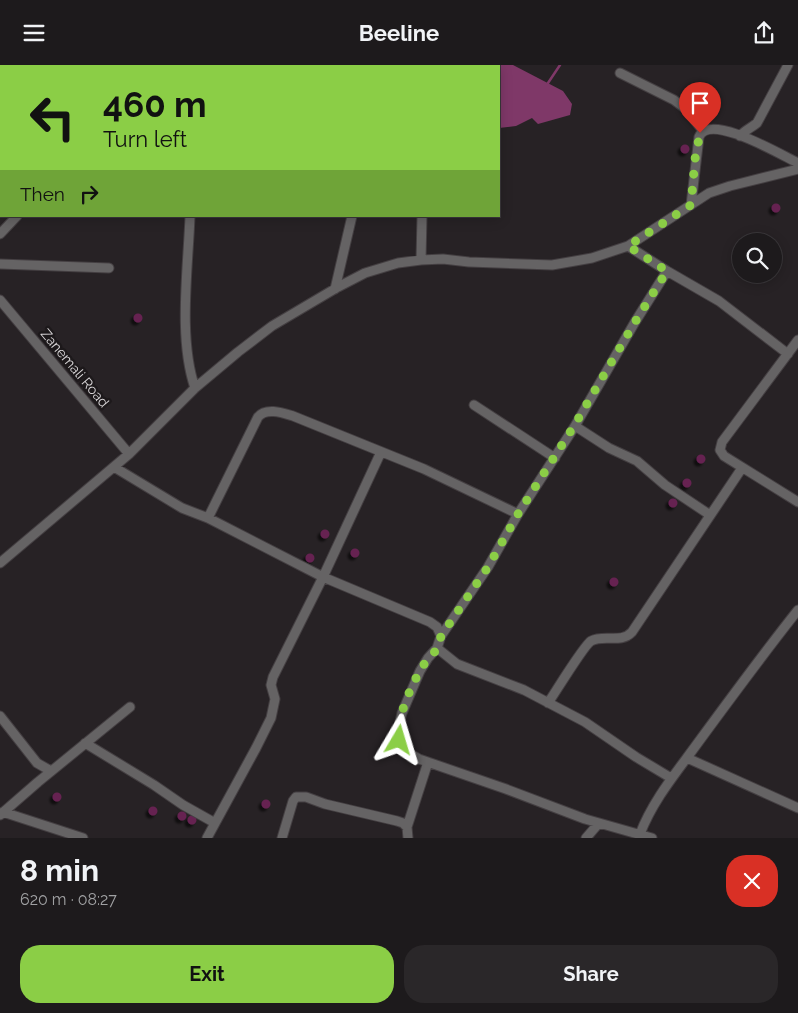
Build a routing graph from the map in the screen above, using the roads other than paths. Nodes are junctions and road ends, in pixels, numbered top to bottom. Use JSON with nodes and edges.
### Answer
{"nodes":[{"id":1,"x":788,"y":65,"type":"edge"},
{"id":2,"x":620,"y":73,"type":"dead end"},
{"id":3,"x":703,"y":131,"type":"junction"},
{"id":4,"x":740,"y":136,"type":"junction"},
{"id":5,"x":798,"y":163,"type":"edge"},
{"id":6,"x":798,"y":169,"type":"edge"},
{"id":7,"x":691,"y":205,"type":"junction"},
{"id":8,"x":16,"y":217,"type":"edge"},
{"id":9,"x":190,"y":217,"type":"edge"},
{"id":10,"x":352,"y":217,"type":"edge"},
{"id":11,"x":422,"y":217,"type":"edge"},
{"id":12,"x":0,"y":234,"type":"edge"},
{"id":13,"x":628,"y":246,"type":"junction"},
{"id":14,"x":421,"y":260,"type":"junction"},
{"id":15,"x":0,"y":264,"type":"edge"},
{"id":16,"x":108,"y":268,"type":"dead end"},
{"id":17,"x":667,"y":271,"type":"junction"},
{"id":18,"x":335,"y":289,"type":"junction"},
{"id":19,"x":0,"y":301,"type":"edge"},
{"id":20,"x":798,"y":340,"type":"edge"},
{"id":21,"x":788,"y":354,"type":"junction"},
{"id":22,"x":194,"y":388,"type":"junction"},
{"id":23,"x":474,"y":405,"type":"dead end"},
{"id":24,"x":574,"y":426,"type":"junction"},
{"id":25,"x":381,"y":452,"type":"junction"},
{"id":26,"x":129,"y":454,"type":"junction"},
{"id":27,"x":554,"y":458,"type":"junction"},
{"id":28,"x":114,"y":467,"type":"junction"},
{"id":29,"x":742,"y":468,"type":"junction"},
{"id":30,"x":798,"y":502,"type":"edge"},
{"id":31,"x":518,"y":514,"type":"junction"},
{"id":32,"x":710,"y":515,"type":"junction"},
{"id":33,"x":208,"y":518,"type":"junction"},
{"id":34,"x":0,"y":563,"type":"edge"},
{"id":35,"x":323,"y":577,"type":"junction"},
{"id":36,"x":798,"y":610,"type":"edge"},
{"id":37,"x":441,"y":636,"type":"junction"},
{"id":38,"x":437,"y":649,"type":"junction"},
{"id":39,"x":548,"y":703,"type":"junction"},
{"id":40,"x":130,"y":707,"type":"dead end"},
{"id":41,"x":0,"y":716,"type":"edge"},
{"id":42,"x":85,"y":743,"type":"junction"},
{"id":43,"x":687,"y":758,"type":"junction"},
{"id":44,"x":428,"y":761,"type":"junction"},
{"id":45,"x":51,"y":771,"type":"junction"},
{"id":46,"x":672,"y":778,"type":"junction"},
{"id":47,"x":798,"y":808,"type":"edge"},
{"id":48,"x":2,"y":813,"type":"edge"},
{"id":49,"x":215,"y":823,"type":"junction"},
{"id":50,"x":599,"y":823,"type":"junction"},
{"id":51,"x":407,"y":827,"type":"junction"},
{"id":52,"x":647,"y":836,"type":"edge"},
{"id":53,"x":82,"y":838,"type":"edge"},
{"id":54,"x":207,"y":838,"type":"edge"},
{"id":55,"x":282,"y":838,"type":"edge"},
{"id":56,"x":408,"y":838,"type":"edge"},
{"id":57,"x":586,"y":838,"type":"edge"}],
"edges":[{"from":1,"to":4,"type":"street"},
{"from":2,"to":3,"type":"street"},
{"from":3,"to":4,"type":"street"},
{"from":3,"to":7,"type":"street"},
{"from":4,"to":5,"type":"street"},
{"from":6,"to":7,"type":"street"},
{"from":7,"to":13,"type":"street"},
{"from":8,"to":12,"type":"street"},
{"from":9,"to":22,"type":"street"},
{"from":10,"to":18,"type":"street"},
{"from":11,"to":14,"type":"street"},
{"from":13,"to":14,"type":"street"},
{"from":13,"to":17,"type":"street"},
{"from":14,"to":18,"type":"street"},
{"from":15,"to":16,"type":"street"},
{"from":17,"to":21,"type":"street"},
{"from":17,"to":24,"type":"street"},
{"from":18,"to":22,"type":"street"},
{"from":19,"to":26,"type":"street","name":"Zanemali Road"},
{"from":20,"to":21,"type":"street"},
{"from":21,"to":29,"type":"street"},
{"from":22,"to":26,"type":"street"},
{"from":23,"to":27,"type":"street"},
{"from":24,"to":27,"type":"street"},
{"from":24,"to":32,"type":"street"},
{"from":25,"to":31,"type":"street"},
{"from":25,"to":33,"type":"street"},
{"from":25,"to":35,"type":"street"},
{"from":26,"to":28,"type":"street"},
{"from":27,"to":31,"type":"street"},
{"from":28,"to":33,"type":"street"},
{"from":28,"to":34,"type":"street"},
{"from":29,"to":30,"type":"street"},
{"from":29,"to":32,"type":"street"},
{"from":31,"to":37,"type":"street"},
{"from":32,"to":39,"type":"street"},
{"from":33,"to":35,"type":"street"},
{"from":35,"to":37,"type":"street"},
{"from":35,"to":49,"type":"street"},
{"from":36,"to":43,"type":"street"},
{"from":37,"to":38,"type":"street"},
{"from":38,"to":39,"type":"street"},
{"from":38,"to":44,"type":"street"},
{"from":39,"to":46,"type":"street"},
{"from":40,"to":42,"type":"street"},
{"from":41,"to":45,"type":"street"},
{"from":42,"to":45,"type":"street"},
{"from":42,"to":49,"type":"street"},
{"from":43,"to":46,"type":"street"},
{"from":43,"to":47,"type":"street"},
{"from":44,"to":50,"type":"street"},
{"from":44,"to":51,"type":"street"},
{"from":45,"to":48,"type":"street"},
{"from":46,"to":52,"type":"street"},
{"from":48,"to":53,"type":"street"},
{"from":49,"to":54,"type":"street"},
{"from":50,"to":52,"type":"street"},
{"from":50,"to":57,"type":"street"},
{"from":51,"to":55,"type":"street"},
{"from":51,"to":56,"type":"street"}]}
